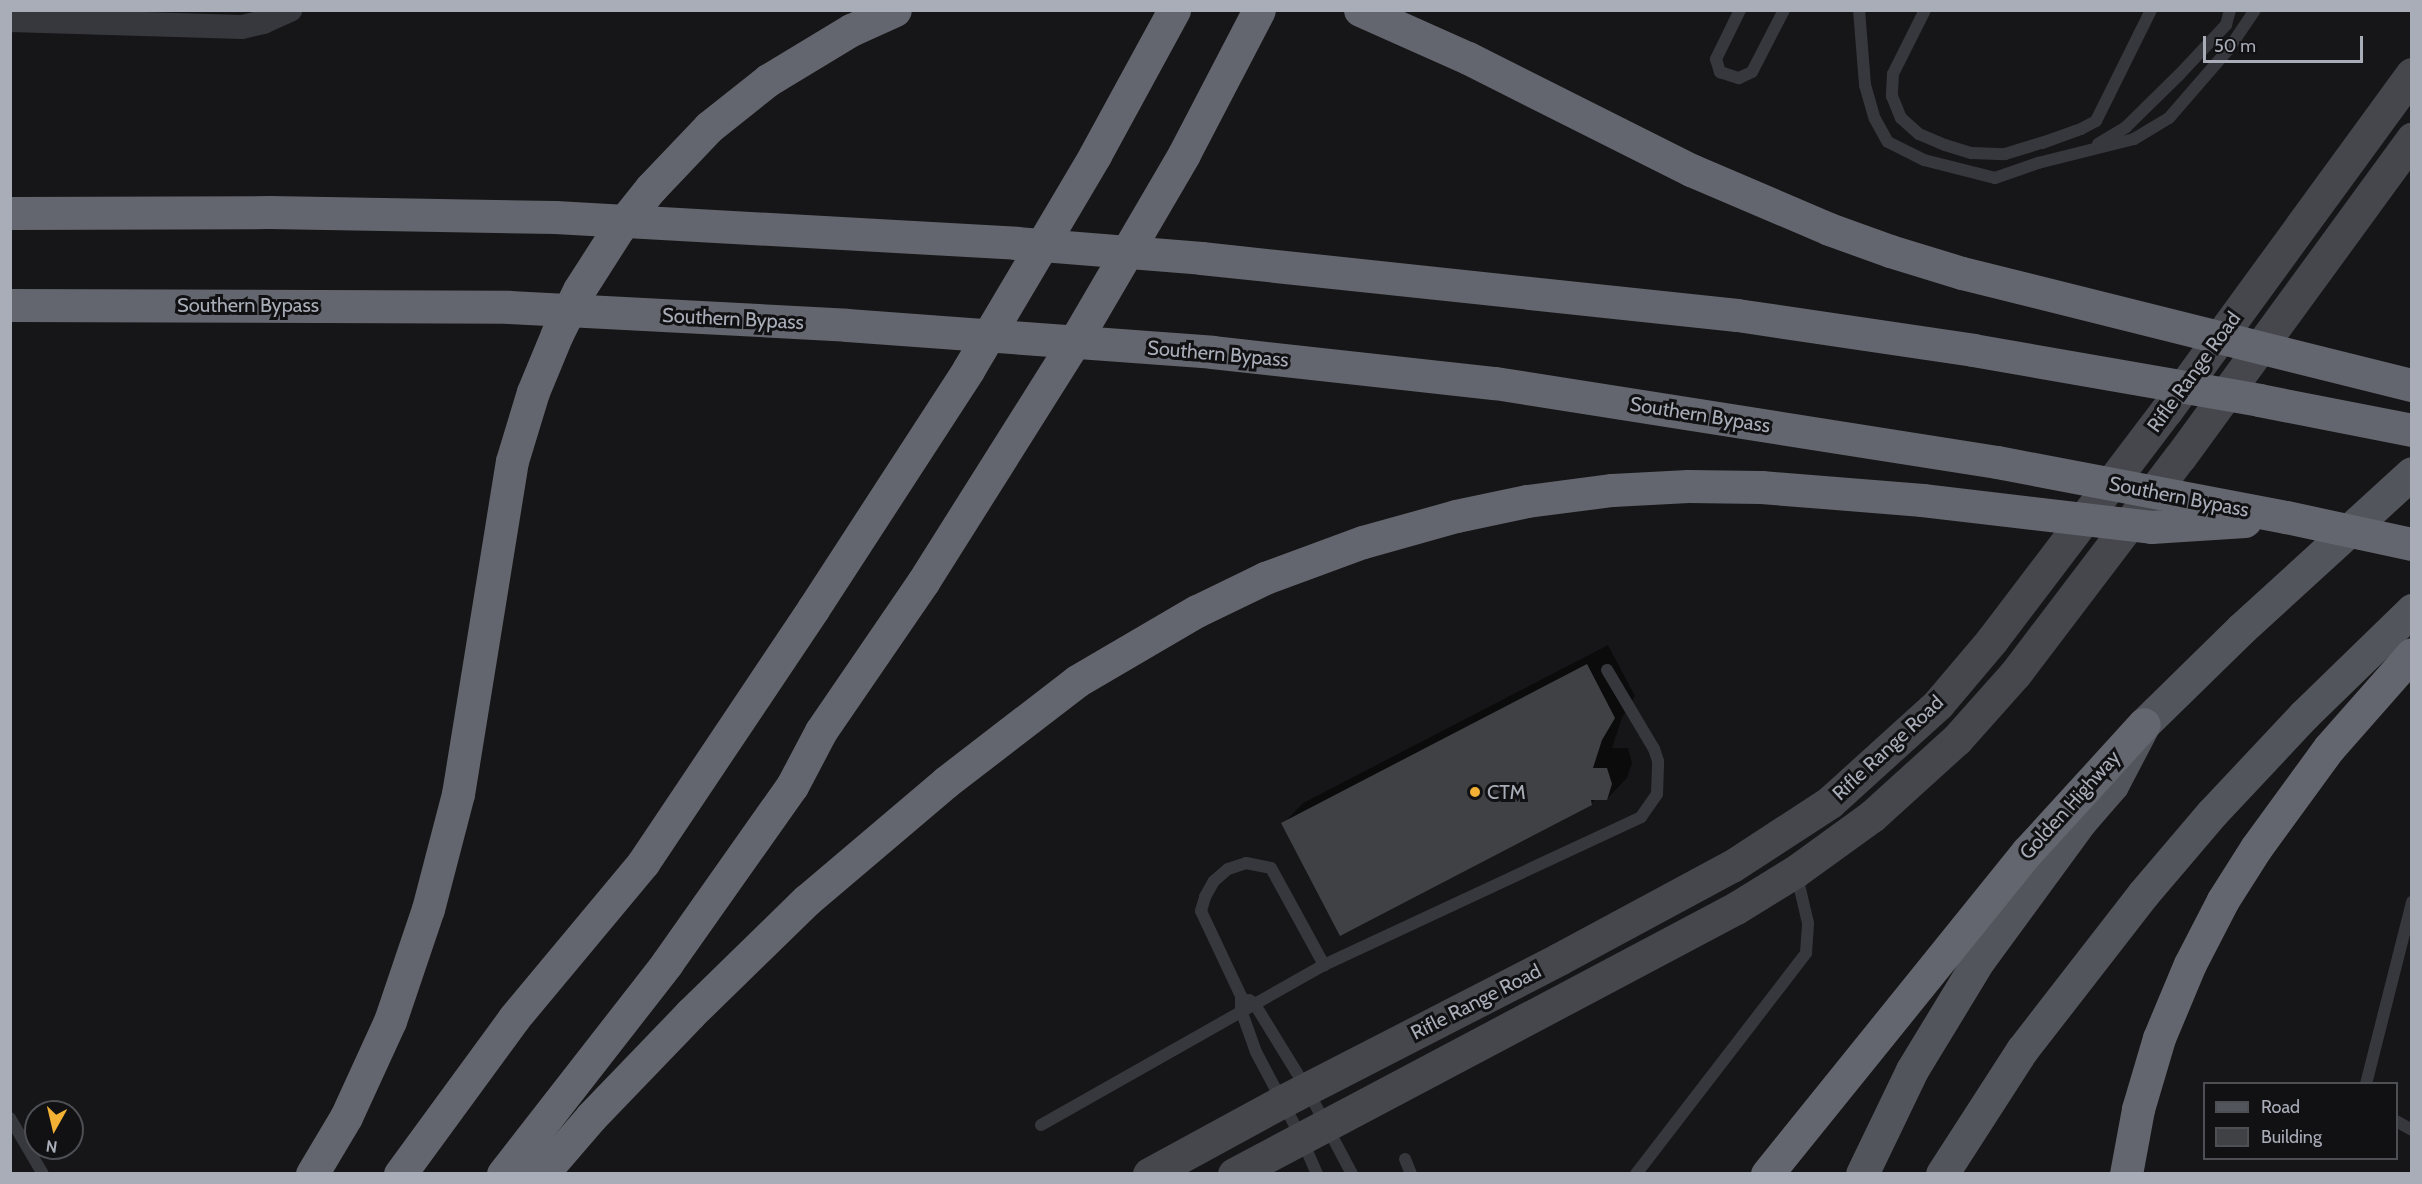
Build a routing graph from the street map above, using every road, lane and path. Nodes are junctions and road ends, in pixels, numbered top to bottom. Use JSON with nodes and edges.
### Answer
{"nodes":[{"id":1,"x":290,"y":10,"type":"edge"},
{"id":2,"x":895,"y":10,"type":"edge"},
{"id":3,"x":1174,"y":10,"type":"edge"},
{"id":4,"x":1259,"y":10,"type":"edge"},
{"id":5,"x":1360,"y":10,"type":"edge"},
{"id":6,"x":1740,"y":10,"type":"edge"},
{"id":7,"x":1785,"y":10,"type":"edge"},
{"id":8,"x":1859,"y":10,"type":"edge"},
{"id":9,"x":1925,"y":10,"type":"edge"},
{"id":10,"x":2151,"y":10,"type":"edge"},
{"id":11,"x":2230,"y":10,"type":"edge"},
{"id":12,"x":2255,"y":10,"type":"edge"},
{"id":13,"x":10,"y":20,"type":"edge"},
{"id":14,"x":2412,"y":74,"type":"edge"},
{"id":15,"x":2412,"y":139,"type":"edge"},
{"id":16,"x":2089,"y":149,"type":"junction"},
{"id":17,"x":10,"y":213,"type":"edge"},
{"id":18,"x":10,"y":305,"type":"edge"},
{"id":19,"x":2412,"y":385,"type":"edge"},
{"id":20,"x":2412,"y":430,"type":"edge"},
{"id":21,"x":2412,"y":474,"type":"edge"},
{"id":22,"x":2286,"y":517,"type":"junction"},
{"id":23,"x":2412,"y":544,"type":"edge"},
{"id":24,"x":2412,"y":610,"type":"edge"},
{"id":25,"x":2404,"y":662,"type":"edge"},
{"id":26,"x":1607,"y":670,"type":"dead end"},
{"id":27,"x":2144,"y":724,"type":"junction"},
{"id":28,"x":1796,"y":871,"type":"junction"},
{"id":29,"x":2412,"y":902,"type":"edge"},
{"id":30,"x":1324,"y":965,"type":"junction"},
{"id":31,"x":1241,"y":996,"type":"junction"},
{"id":32,"x":1254,"y":1003,"type":"junction"},
{"id":33,"x":1241,"y":1010,"type":"junction"},
{"id":34,"x":2366,"y":1082,"type":"edge"},
{"id":35,"x":1294,"y":1096,"type":"junction"},
{"id":36,"x":10,"y":1118,"type":"edge"},
{"id":37,"x":2398,"y":1122,"type":"edge"},
{"id":38,"x":1041,"y":1125,"type":"dead end"},
{"id":39,"x":1314,"y":1130,"type":"junction"},
{"id":40,"x":2412,"y":1130,"type":"edge"},
{"id":41,"x":1405,"y":1160,"type":"dead end"},
{"id":42,"x":43,"y":1173,"type":"edge"},
{"id":43,"x":312,"y":1173,"type":"edge"},
{"id":44,"x":400,"y":1173,"type":"edge"},
{"id":45,"x":503,"y":1173,"type":"edge"},
{"id":46,"x":542,"y":1173,"type":"edge"},
{"id":47,"x":1149,"y":1173,"type":"edge"},
{"id":48,"x":1234,"y":1173,"type":"edge"},
{"id":49,"x":1317,"y":1173,"type":"edge"},
{"id":50,"x":1352,"y":1173,"type":"edge"},
{"id":51,"x":1412,"y":1173,"type":"edge"},
{"id":52,"x":1636,"y":1173,"type":"edge"},
{"id":53,"x":1767,"y":1173,"type":"edge"},
{"id":54,"x":1862,"y":1173,"type":"edge"},
{"id":55,"x":1942,"y":1173,"type":"edge"},
{"id":56,"x":2126,"y":1173,"type":"edge"}],
"edges":[{"from":1,"to":13,"type":"street"},
{"from":2,"to":43,"type":"highway"},
{"from":3,"to":44,"type":"highway"},
{"from":4,"to":45,"type":"highway"},
{"from":5,"to":19,"type":"highway"},
{"from":6,"to":7,"type":"lane"},
{"from":8,"to":16,"type":"lane"},
{"from":9,"to":10,"type":"lane"},
{"from":11,"to":16,"type":"lane"},
{"from":12,"to":16,"type":"lane"},
{"from":14,"to":35,"type":"main road","name":"Rifle Range Road"},
{"from":15,"to":28,"type":"main road","name":"Rifle Range Road"},
{"from":17,"to":20,"type":"highway"},
{"from":18,"to":22,"type":"highway","name":"Southern Bypass"},
{"from":21,"to":27,"type":"main road","name":"Golden Highway"},
{"from":22,"to":23,"type":"highway","name":"Southern Bypass"},
{"from":22,"to":46,"type":"highway"},
{"from":24,"to":55,"type":"main road"},
{"from":25,"to":56,"type":"highway"},
{"from":26,"to":30,"type":"lane"},
{"from":27,"to":53,"type":"highway","name":"Golden Highway"},
{"from":27,"to":54,"type":"main road"},
{"from":28,"to":39,"type":"main road","name":"Rifle Range Road"},
{"from":28,"to":52,"type":"lane"},
{"from":29,"to":34,"type":"lane"},
{"from":30,"to":31,"type":"lane"},
{"from":30,"to":32,"type":"lane"},
{"from":31,"to":32,"type":"lane"},
{"from":31,"to":33,"type":"lane"},
{"from":32,"to":33,"type":"lane"},
{"from":32,"to":35,"type":"lane"},
{"from":33,"to":35,"type":"lane"},
{"from":33,"to":38,"type":"lane"},
{"from":35,"to":39,"type":"lane"},
{"from":35,"to":39,"type":"lane"},
{"from":35,"to":47,"type":"main road","name":"Rifle Range Road"},
{"from":36,"to":42,"type":"lane"},
{"from":37,"to":40,"type":"lane"},
{"from":39,"to":48,"type":"main road","name":"Rifle Range Road"},
{"from":39,"to":49,"type":"lane"},
{"from":39,"to":50,"type":"lane"},
{"from":41,"to":51,"type":"lane"}]}
